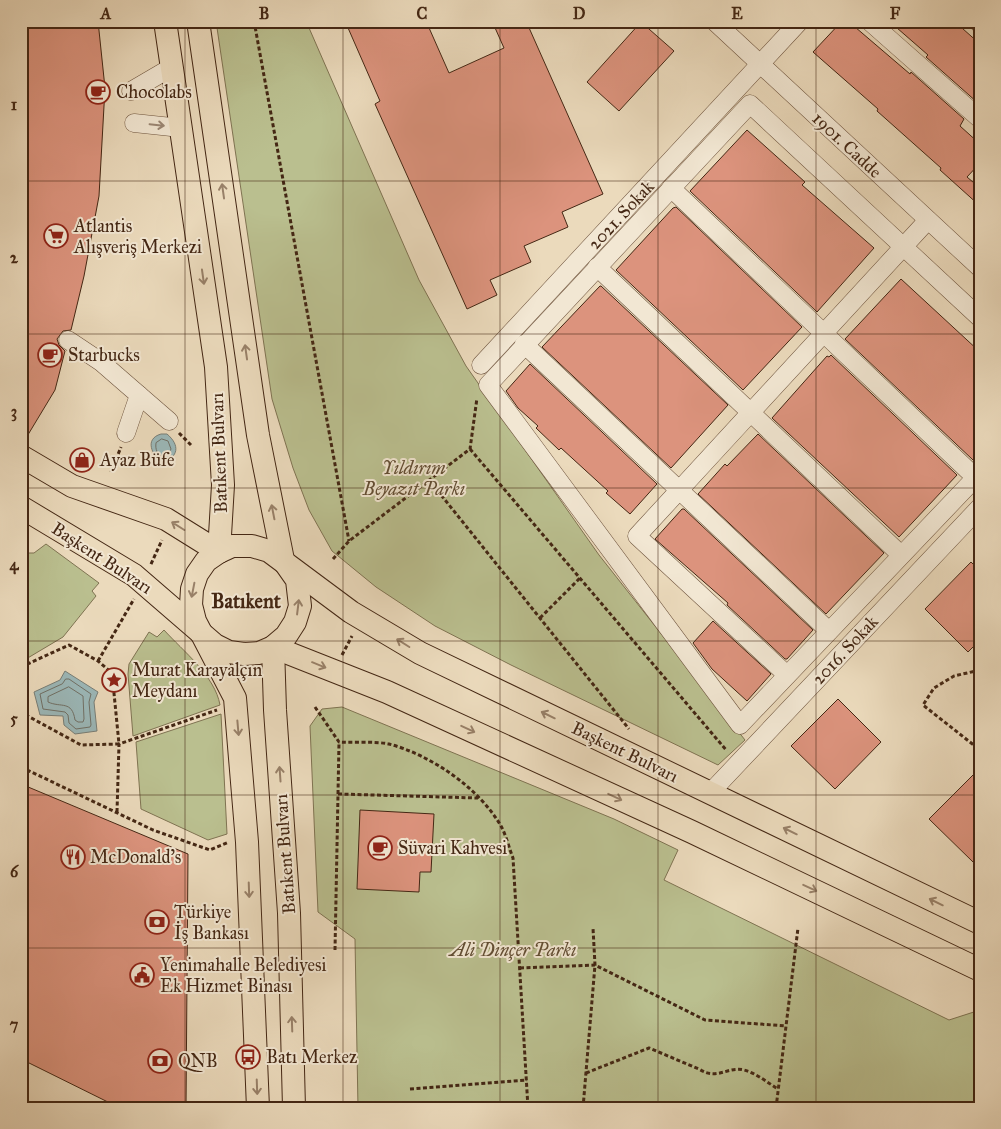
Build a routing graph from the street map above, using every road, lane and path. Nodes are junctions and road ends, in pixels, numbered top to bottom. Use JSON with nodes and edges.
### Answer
{"nodes":[{"id":1,"x":165,"y":21,"type":"edge"},
{"id":2,"x":198,"y":21,"type":"edge"},
{"id":3,"x":254,"y":21,"type":"edge"},
{"id":4,"x":714,"y":21,"type":"edge"},
{"id":5,"x":800,"y":21,"type":"edge"},
{"id":6,"x":869,"y":21,"type":"edge"},
{"id":7,"x":977,"y":21,"type":"edge"},
{"id":8,"x":980,"y":24,"type":"edge"},
{"id":9,"x":760,"y":64,"type":"junction"},
{"id":10,"x":172,"y":67,"type":"junction"},
{"id":11,"x":131,"y":92,"type":"dead end"},
{"id":12,"x":980,"y":119,"type":"edge"},
{"id":13,"x":134,"y":123,"type":"dead end"},
{"id":14,"x":181,"y":128,"type":"junction"},
{"id":15,"x":671,"y":188,"type":"junction"},
{"id":16,"x":928,"y":220,"type":"junction"},
{"id":17,"x":903,"y":247,"type":"junction"},
{"id":18,"x":597,"y":267,"type":"junction"},
{"id":19,"x":980,"y":268,"type":"edge"},
{"id":20,"x":980,"y":318,"type":"edge"},
{"id":21,"x":824,"y":333,"type":"junction"},
{"id":22,"x":68,"y":340,"type":"dead end"},
{"id":23,"x":524,"y":344,"type":"junction"},
{"id":24,"x":481,"y":365,"type":"joint"},
{"id":25,"x":139,"y":395,"type":"junction"},
{"id":26,"x":751,"y":412,"type":"junction"},
{"id":27,"x":169,"y":421,"type":"dead end"},
{"id":28,"x":126,"y":433,"type":"joint"},
{"id":29,"x":470,"y":449,"type":"junction"},
{"id":30,"x":21,"y":456,"type":"edge"},
{"id":31,"x":111,"y":472,"type":"dead end"},
{"id":32,"x":978,"y":475,"type":"edge"},
{"id":33,"x":429,"y":480,"type":"junction"},
{"id":34,"x":680,"y":490,"type":"junction"},
{"id":35,"x":21,"y":506,"type":"edge"},
{"id":36,"x":980,"y":507,"type":"edge"},
{"id":37,"x":164,"y":537,"type":"dead end"},
{"id":38,"x":350,"y":541,"type":"junction"},
{"id":39,"x":219,"y":552,"type":"junction"},
{"id":40,"x":900,"y":554,"type":"junction"},
{"id":41,"x":333,"y":559,"type":"dead end"},
{"id":42,"x":283,"y":560,"type":"junction"},
{"id":43,"x":149,"y":570,"type":"dead end"},
{"id":44,"x":580,"y":578,"type":"junction"},
{"id":45,"x":136,"y":596,"type":"dead end"},
{"id":46,"x":540,"y":618,"type":"junction"},
{"id":47,"x":829,"y":631,"type":"junction"},
{"id":48,"x":203,"y":634,"type":"junction"},
{"id":49,"x":353,"y":634,"type":"dead end"},
{"id":50,"x":273,"y":647,"type":"junction"},
{"id":51,"x":340,"y":657,"type":"dead end"},
{"id":52,"x":98,"y":661,"type":"junction"},
{"id":53,"x":21,"y":667,"type":"edge"},
{"id":54,"x":980,"y":670,"type":"edge"},
{"id":55,"x":787,"y":675,"type":"junction"},
{"id":56,"x":21,"y":690,"type":"edge"},
{"id":57,"x":315,"y":707,"type":"dead end"},
{"id":58,"x":223,"y":708,"type":"dead end"},
{"id":59,"x":24,"y":714,"type":"junction"},
{"id":60,"x":21,"y":718,"type":"edge"},
{"id":61,"x":629,"y":729,"type":"dead end"},
{"id":62,"x":339,"y":742,"type":"junction"},
{"id":63,"x":119,"y":744,"type":"junction"},
{"id":64,"x":980,"y":750,"type":"edge"},
{"id":65,"x":738,"y":764,"type":"junction"},
{"id":66,"x":21,"y":767,"type":"edge"},
{"id":67,"x":710,"y":793,"type":"junction"},
{"id":68,"x":338,"y":794,"type":"junction"},
{"id":69,"x":479,"y":798,"type":"junction"},
{"id":70,"x":117,"y":812,"type":"junction"},
{"id":71,"x":231,"y":847,"type":"dead end"},
{"id":72,"x":980,"y":923,"type":"edge"},
{"id":73,"x":593,"y":928,"type":"dead end"},
{"id":74,"x":798,"y":928,"type":"dead end"},
{"id":75,"x":335,"y":950,"type":"dead end"},
{"id":76,"x":594,"y":965,"type":"junction"},
{"id":77,"x":520,"y":968,"type":"junction"},
{"id":78,"x":980,"y":970,"type":"edge"},
{"id":79,"x":786,"y":1026,"type":"junction"},
{"id":80,"x":586,"y":1073,"type":"junction"},
{"id":81,"x":526,"y":1080,"type":"junction"},
{"id":82,"x":410,"y":1089,"type":"dead end"},
{"id":83,"x":778,"y":1089,"type":"junction"},
{"id":84,"x":258,"y":1108,"type":"edge"},
{"id":85,"x":294,"y":1108,"type":"edge"},
{"id":86,"x":528,"y":1108,"type":"edge"},
{"id":87,"x":583,"y":1108,"type":"edge"},
{"id":88,"x":776,"y":1108,"type":"edge"}],
"edges":[{"from":1,"to":10,"type":"main road","name":"Batıkent Bulvarı"},
{"from":42,"to":2,"type":"main road","name":"Batıkent Bulvarı","one_way":true},
{"from":3,"to":38,"type":"path"},
{"from":4,"to":9,"type":"street","name":"1901. Cadde"},
{"from":5,"to":9,"type":"street","name":"2021. Sokak"},
{"from":6,"to":12,"type":"street"},
{"from":7,"to":8,"type":"street"},
{"from":9,"to":16,"type":"street","name":"1901. Cadde"},
{"from":9,"to":24,"type":"street","name":"2021. Sokak"},
{"from":10,"to":11,"type":"street"},
{"from":10,"to":14,"type":"main road","name":"Batıkent Bulvarı"},
{"from":13,"to":14,"type":"street","one_way":true},
{"from":14,"to":39,"type":"main road","name":"Batıkent Bulvarı","one_way":true},
{"from":15,"to":17,"type":"street"},
{"from":15,"to":18,"type":"street"},
{"from":15,"to":21,"type":"street"},
{"from":16,"to":17,"type":"street"},
{"from":16,"to":19,"type":"street","name":"1901. Cadde"},
{"from":17,"to":20,"type":"street"},
{"from":17,"to":21,"type":"street"},
{"from":18,"to":23,"type":"street"},
{"from":18,"to":26,"type":"street"},
{"from":21,"to":26,"type":"street"},
{"from":21,"to":32,"type":"street"},
{"from":22,"to":25,"type":"street"},
{"from":23,"to":34,"type":"street"},
{"from":23,"to":55,"type":"street"},
{"from":24,"to":29,"type":"path"},
{"from":25,"to":27,"type":"street"},
{"from":25,"to":28,"type":"street"},
{"from":26,"to":34,"type":"street"},
{"from":26,"to":40,"type":"street"},
{"from":28,"to":31,"type":"path"},
{"from":29,"to":33,"type":"path"},
{"from":29,"to":44,"type":"path"},
{"from":39,"to":30,"type":"main road","one_way":true},
{"from":32,"to":40,"type":"street"},
{"from":33,"to":38,"type":"path"},
{"from":33,"to":46,"type":"path"},
{"from":34,"to":47,"type":"street"},
{"from":34,"to":55,"type":"street"},
{"from":35,"to":48,"type":"main road","name":"Başkent Bulvarı"},
{"from":36,"to":65,"type":"street","name":"2016. Sokak"},
{"from":37,"to":43,"type":"path"},
{"from":38,"to":41,"type":"path"},
{"from":39,"to":42,"type":"main road"},
{"from":39,"to":48,"type":"main road","name":"Batıkent Bulvarı","one_way":true},
{"from":40,"to":47,"type":"street"},
{"from":50,"to":42,"type":"main road","name":"Batıkent Bulvarı","one_way":true},
{"from":67,"to":42,"type":"main road","name":"Başkent Bulvarı","one_way":true},
{"from":44,"to":46,"type":"path"},
{"from":44,"to":65,"type":"path"},
{"from":45,"to":52,"type":"path"},
{"from":46,"to":61,"type":"path"},
{"from":47,"to":55,"type":"street"},
{"from":48,"to":50,"type":"main road"},
{"from":48,"to":84,"type":"main road","name":"Batıkent Bulvarı","one_way":true},
{"from":49,"to":51,"type":"path"},
{"from":50,"to":78,"type":"main road","one_way":true},
{"from":85,"to":50,"type":"main road","name":"Batıkent Bulvarı","one_way":true},
{"from":52,"to":53,"type":"path"},
{"from":52,"to":63,"type":"path"},
{"from":54,"to":64,"type":"path"},
{"from":56,"to":59,"type":"path"},
{"from":57,"to":62,"type":"path"},
{"from":58,"to":63,"type":"path"},
{"from":59,"to":60,"type":"path"},
{"from":59,"to":63,"type":"path"},
{"from":62,"to":68,"type":"path"},
{"from":62,"to":69,"type":"path"},
{"from":63,"to":70,"type":"path"},
{"from":65,"to":67,"type":"street","name":"2016. Sokak"},
{"from":66,"to":70,"type":"path"},
{"from":72,"to":67,"type":"main road","name":"Başkent Bulvarı","one_way":true},
{"from":68,"to":69,"type":"path"},
{"from":68,"to":75,"type":"path"},
{"from":69,"to":77,"type":"path"},
{"from":70,"to":71,"type":"path"},
{"from":73,"to":76,"type":"path"},
{"from":74,"to":79,"type":"path"},
{"from":76,"to":77,"type":"path"},
{"from":76,"to":79,"type":"path"},
{"from":76,"to":80,"type":"path"},
{"from":77,"to":81,"type":"path"},
{"from":79,"to":83,"type":"path"},
{"from":80,"to":83,"type":"path"},
{"from":80,"to":87,"type":"path"},
{"from":81,"to":82,"type":"path"},
{"from":81,"to":86,"type":"path"},
{"from":83,"to":88,"type":"path"}]}
